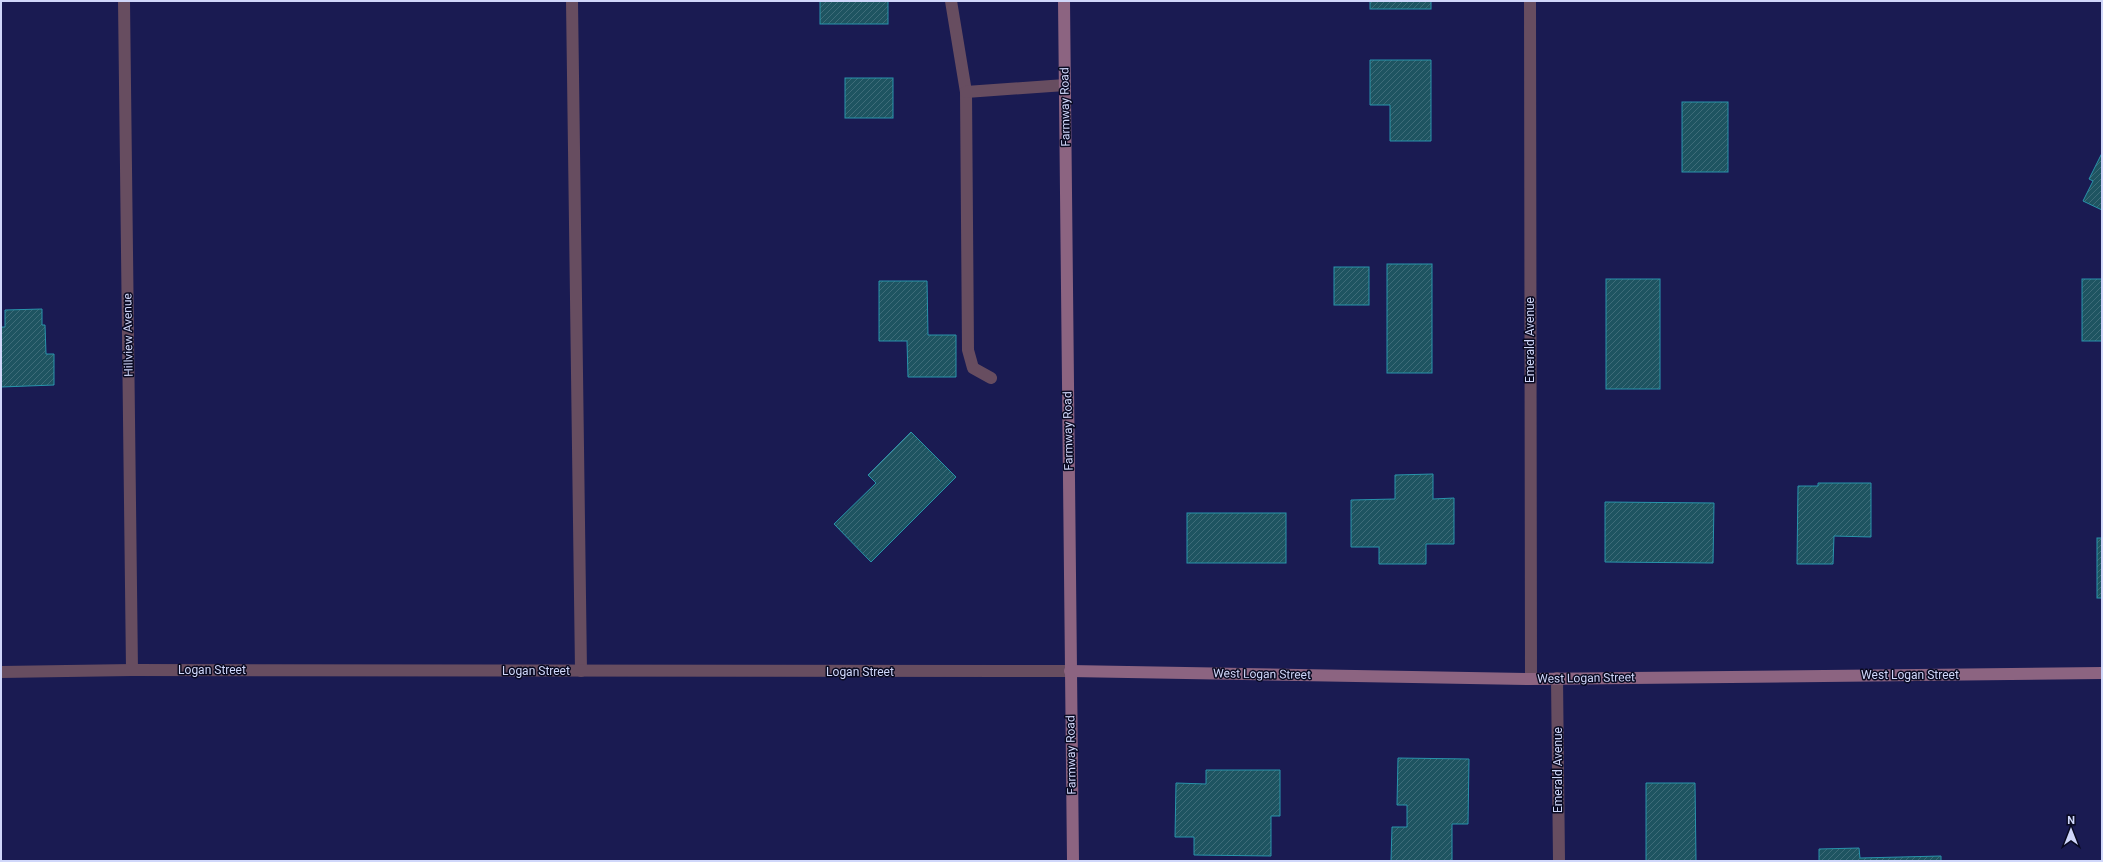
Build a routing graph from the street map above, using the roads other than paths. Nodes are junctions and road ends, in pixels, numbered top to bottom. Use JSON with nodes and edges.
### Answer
{"nodes":[{"id":1,"x":124,"y":1,"type":"edge"},
{"id":2,"x":572,"y":1,"type":"edge"},
{"id":3,"x":950,"y":1,"type":"edge"},
{"id":4,"x":1064,"y":1,"type":"edge"},
{"id":5,"x":1530,"y":1,"type":"edge"},
{"id":6,"x":1065,"y":85,"type":"junction"},
{"id":7,"x":966,"y":92,"type":"junction"},
{"id":8,"x":990,"y":378,"type":"dead end"},
{"id":9,"x":132,"y":670,"type":"junction"},
{"id":10,"x":581,"y":671,"type":"junction"},
{"id":11,"x":1070,"y":671,"type":"junction"},
{"id":12,"x":1,"y":672,"type":"edge"},
{"id":13,"x":2102,"y":673,"type":"edge"},
{"id":14,"x":1531,"y":678,"type":"junction"},
{"id":15,"x":1557,"y":678,"type":"junction"},
{"id":16,"x":1073,"y":861,"type":"edge"},
{"id":17,"x":1559,"y":861,"type":"edge"}],
"edges":[{"from":1,"to":9,"type":"street","name":"Hillview Avenue"},
{"from":2,"to":10,"type":"street"},
{"from":3,"to":7,"type":"street"},
{"from":4,"to":6,"type":"street","name":"Farmway Road"},
{"from":5,"to":14,"type":"street","name":"Emerald Avenue"},
{"from":6,"to":7,"type":"street"},
{"from":6,"to":11,"type":"street","name":"Farmway Road"},
{"from":7,"to":8,"type":"street"},
{"from":9,"to":10,"type":"street","name":"Logan Street"},
{"from":9,"to":12,"type":"street","name":"Logan Street"},
{"from":10,"to":11,"type":"street","name":"Logan Street"},
{"from":11,"to":14,"type":"street","name":"West Logan Street"},
{"from":11,"to":16,"type":"street","name":"Farmway Road"},
{"from":13,"to":15,"type":"street","name":"West Logan Street"},
{"from":14,"to":15,"type":"street","name":"West Logan Street"},
{"from":15,"to":17,"type":"street","name":"Emerald Avenue"}]}
